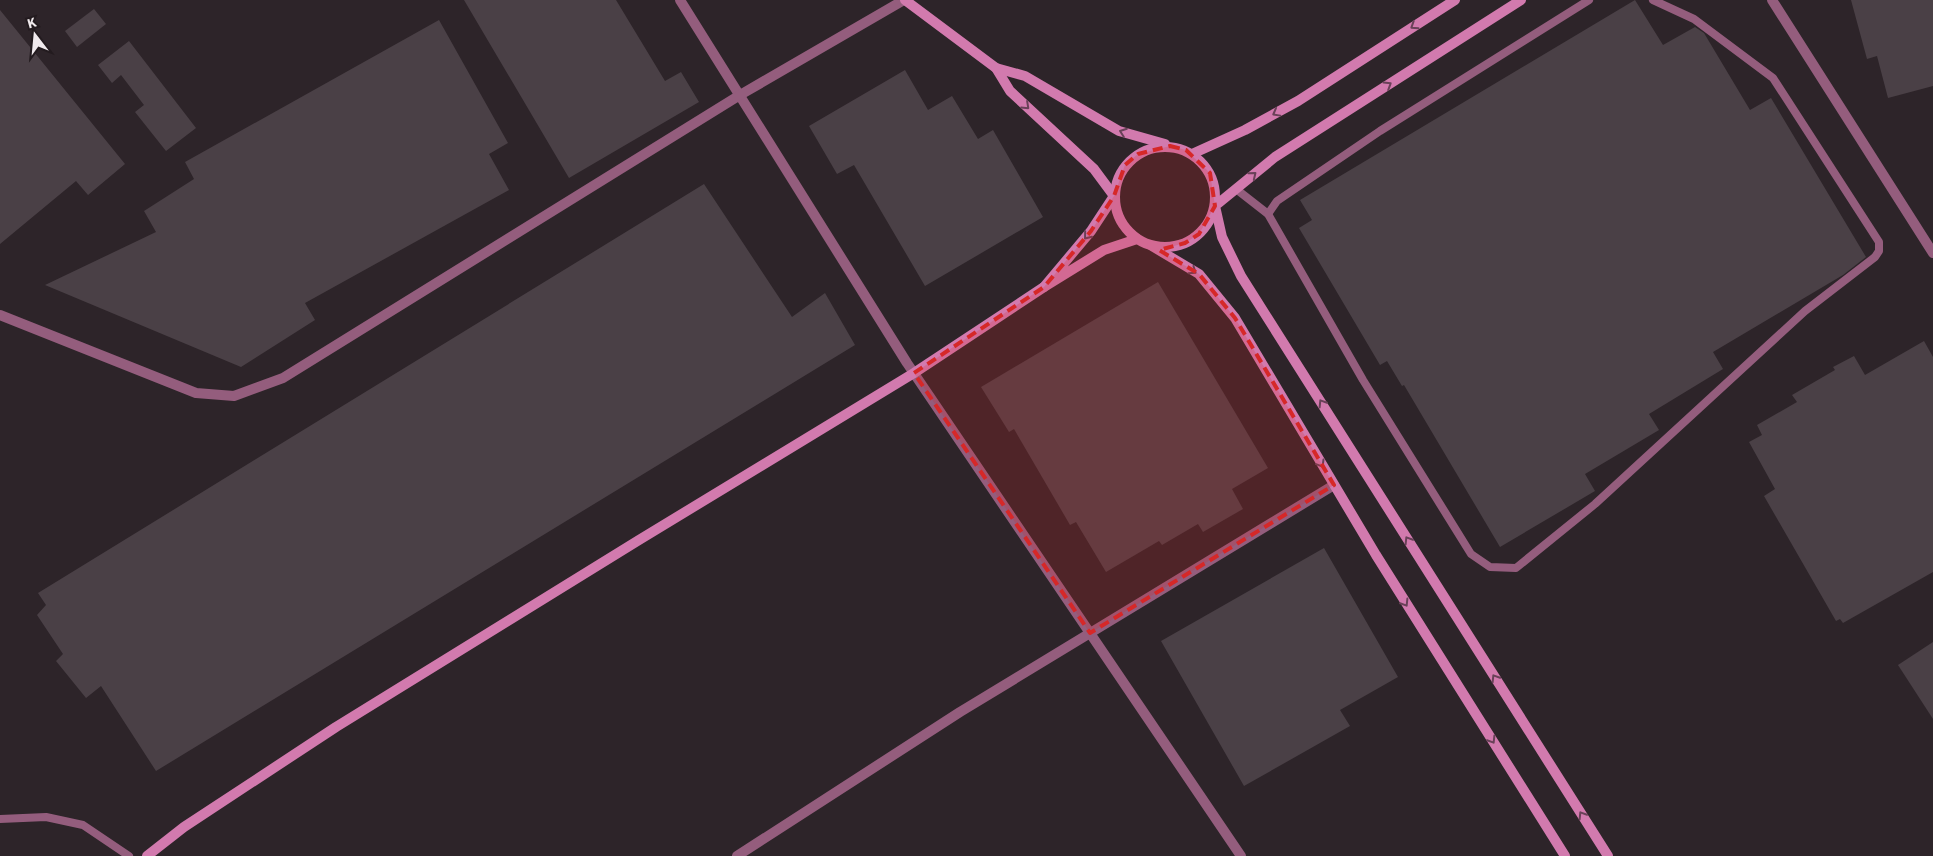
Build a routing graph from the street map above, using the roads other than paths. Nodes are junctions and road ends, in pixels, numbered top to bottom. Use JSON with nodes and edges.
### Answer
{"nodes":[{"id":1,"x":680,"y":0,"type":"edge"},
{"id":2,"x":904,"y":0,"type":"edge"},
{"id":3,"x":1455,"y":0,"type":"edge"},
{"id":4,"x":1522,"y":0,"type":"edge"},
{"id":5,"x":1589,"y":0,"type":"edge"},
{"id":6,"x":1653,"y":0,"type":"edge"},
{"id":7,"x":1772,"y":0,"type":"edge"},
{"id":8,"x":996,"y":68,"type":"junction"},
{"id":9,"x":740,"y":95,"type":"junction"},
{"id":10,"x":1170,"y":146,"type":"junction"},
{"id":11,"x":1192,"y":154,"type":"junction"},
{"id":12,"x":1236,"y":189,"type":"junction"},
{"id":13,"x":1114,"y":196,"type":"junction"},
{"id":14,"x":1215,"y":206,"type":"junction"},
{"id":15,"x":1268,"y":214,"type":"junction"},
{"id":16,"x":1136,"y":239,"type":"junction"},
{"id":17,"x":1152,"y":246,"type":"junction"},
{"id":18,"x":1933,"y":253,"type":"edge"},
{"id":19,"x":1044,"y":287,"type":"junction"},
{"id":20,"x":0,"y":315,"type":"edge"},
{"id":21,"x":914,"y":373,"type":"junction"},
{"id":22,"x":1334,"y":485,"type":"junction"},
{"id":23,"x":1090,"y":634,"type":"junction"},
{"id":24,"x":0,"y":819,"type":"edge"},
{"id":25,"x":129,"y":856,"type":"edge"},
{"id":26,"x":147,"y":856,"type":"edge"},
{"id":27,"x":737,"y":856,"type":"edge"},
{"id":28,"x":1241,"y":856,"type":"edge"},
{"id":29,"x":1565,"y":856,"type":"edge"},
{"id":30,"x":1608,"y":856,"type":"edge"}],
"edges":[{"from":1,"to":9,"type":"street"},
{"from":2,"to":8,"type":"street"},
{"from":2,"to":9,"type":"street"},
{"from":3,"to":11,"type":"street","one_way":true},
{"from":12,"to":4,"type":"street","one_way":true},
{"from":5,"to":15,"type":"lane"},
{"from":6,"to":15,"type":"lane"},
{"from":7,"to":18,"type":"street"},
{"from":10,"to":8,"type":"street","one_way":true},
{"from":8,"to":13,"type":"street","one_way":true},
{"from":9,"to":20,"type":"street"},
{"from":9,"to":21,"type":"street"},
{"from":10,"to":11,"type":"street"},
{"from":10,"to":13,"type":"street"},
{"from":11,"to":14,"type":"street"},
{"from":12,"to":14,"type":"street"},
{"from":12,"to":15,"type":"lane"},
{"from":13,"to":16,"type":"street"},
{"from":13,"to":19,"type":"street","one_way":true},
{"from":14,"to":17,"type":"street"},
{"from":30,"to":14,"type":"street","one_way":true},
{"from":16,"to":17,"type":"street"},
{"from":16,"to":19,"type":"street"},
{"from":17,"to":22,"type":"street","one_way":true},
{"from":19,"to":21,"type":"street"},
{"from":21,"to":23,"type":"street"},
{"from":21,"to":26,"type":"street"},
{"from":22,"to":23,"type":"street"},
{"from":22,"to":29,"type":"street","one_way":true},
{"from":23,"to":27,"type":"street"},
{"from":23,"to":28,"type":"street"},
{"from":24,"to":25,"type":"lane"}]}
